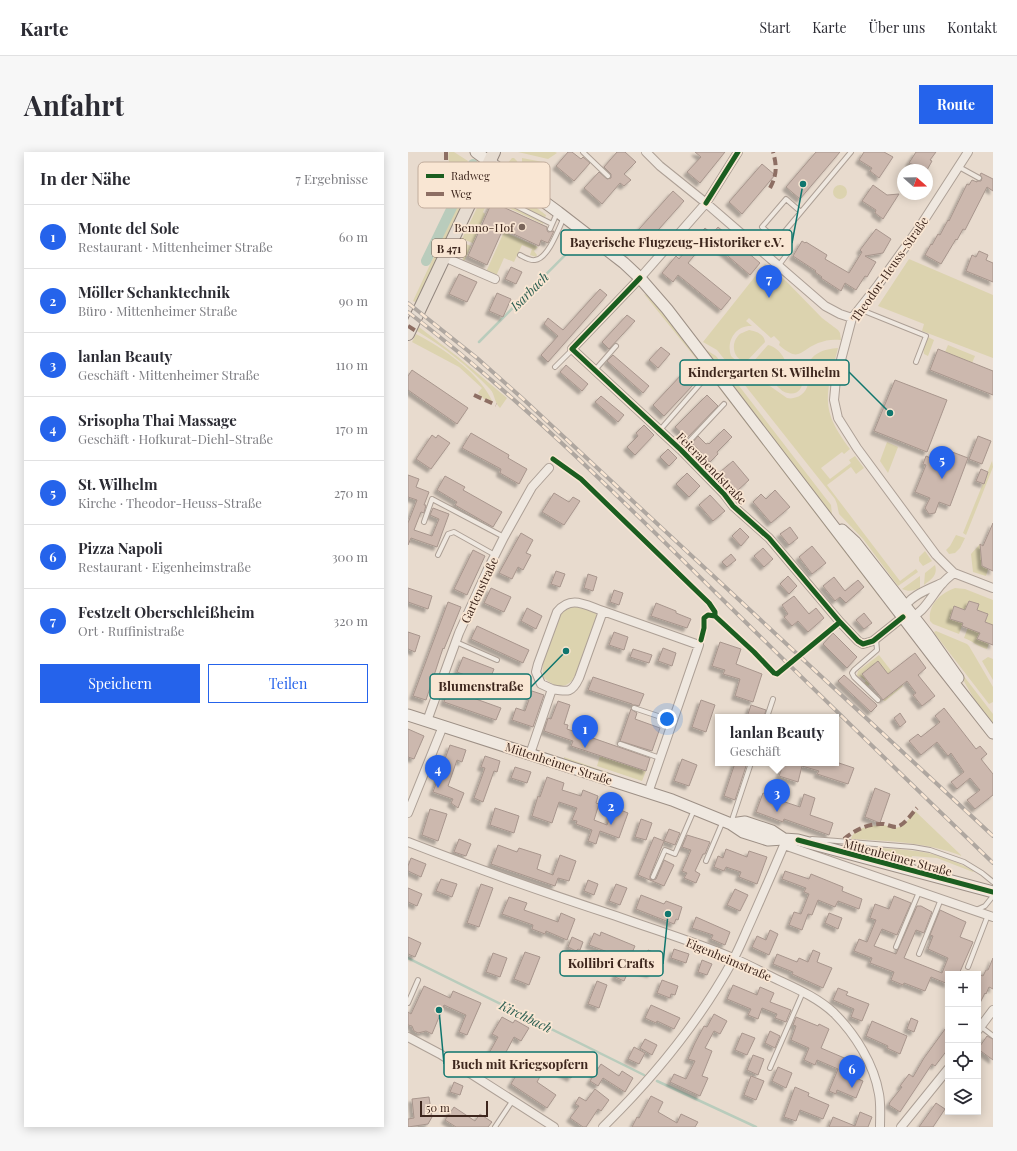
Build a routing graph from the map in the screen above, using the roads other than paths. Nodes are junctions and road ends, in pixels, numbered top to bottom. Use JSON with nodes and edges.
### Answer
{"nodes":[{"id":1,"x":476,"y":152,"type":"edge"},
{"id":2,"x":583,"y":152,"type":"edge"},
{"id":3,"x":646,"y":152,"type":"edge"},
{"id":4,"x":738,"y":152,"type":"edge"},
{"id":5,"x":851,"y":152,"type":"edge"},
{"id":6,"x":968,"y":152,"type":"edge"},
{"id":7,"x":492,"y":157,"type":"edge"},
{"id":8,"x":959,"y":167,"type":"junction"},
{"id":9,"x":608,"y":176,"type":"dead end"},
{"id":10,"x":979,"y":178,"type":"dead end"},
{"id":11,"x":706,"y":203,"type":"junction"},
{"id":12,"x":550,"y":205,"type":"edge"},
{"id":13,"x":468,"y":208,"type":"edge"},
{"id":14,"x":520,"y":208,"type":"edge"},
{"id":15,"x":801,"y":212,"type":"junction"},
{"id":16,"x":561,"y":214,"type":"junction"},
{"id":17,"x":552,"y":224,"type":"junction"},
{"id":18,"x":550,"y":229,"type":"dead end"},
{"id":19,"x":777,"y":240,"type":"junction"},
{"id":20,"x":788,"y":253,"type":"dead end"},
{"id":21,"x":766,"y":254,"type":"junction"},
{"id":22,"x":520,"y":255,"type":"dead end"},
{"id":23,"x":444,"y":257,"type":"junction"},
{"id":24,"x":779,"y":265,"type":"junction"},
{"id":25,"x":640,"y":278,"type":"junction"},
{"id":26,"x":494,"y":279,"type":"dead end"},
{"id":27,"x":859,"y":309,"type":"junction"},
{"id":28,"x":852,"y":318,"type":"junction"},
{"id":29,"x":408,"y":334,"type":"edge"},
{"id":30,"x":616,"y":346,"type":"dead end"},
{"id":31,"x":572,"y":349,"type":"junction"},
{"id":32,"x":916,"y":362,"type":"dead end"},
{"id":33,"x":555,"y":367,"type":"dead end"},
{"id":34,"x":595,"y":370,"type":"junction"},
{"id":35,"x":700,"y":384,"type":"dead end"},
{"id":36,"x":724,"y":404,"type":"dead end"},
{"id":37,"x":660,"y":430,"type":"junction"},
{"id":38,"x":681,"y":450,"type":"junction"},
{"id":39,"x":549,"y":468,"type":"dead end"},
{"id":40,"x":424,"y":522,"type":"dead end"},
{"id":41,"x":504,"y":537,"type":"junction"},
{"id":42,"x":438,"y":555,"type":"dead end"},
{"id":43,"x":495,"y":555,"type":"junction"},
{"id":44,"x":954,"y":573,"type":"junction"},
{"id":45,"x":942,"y":583,"type":"junction"},
{"id":46,"x":993,"y":588,"type":"edge"},
{"id":47,"x":603,"y":611,"type":"junction"},
{"id":48,"x":907,"y":613,"type":"junction"},
{"id":49,"x":876,"y":638,"type":"junction"},
{"id":50,"x":456,"y":642,"type":"junction"},
{"id":51,"x":496,"y":660,"type":"dead end"},
{"id":52,"x":444,"y":676,"type":"junction"},
{"id":53,"x":552,"y":689,"type":"junction"},
{"id":54,"x":484,"y":691,"type":"dead end"},
{"id":55,"x":773,"y":698,"type":"dead end"},
{"id":56,"x":878,"y":700,"type":"dead end"},
{"id":57,"x":634,"y":708,"type":"dead end"},
{"id":58,"x":768,"y":714,"type":"edge"},
{"id":59,"x":408,"y":715,"type":"edge"},
{"id":60,"x":427,"y":721,"type":"junction"},
{"id":61,"x":673,"y":721,"type":"junction"},
{"id":62,"x":443,"y":726,"type":"junction"},
{"id":63,"x":993,"y":733,"type":"edge"},
{"id":64,"x":620,"y":744,"type":"dead end"},
{"id":65,"x":530,"y":754,"type":"junction"},
{"id":66,"x":660,"y":758,"type":"junction"},
{"id":67,"x":750,"y":766,"type":"edge"},
{"id":68,"x":648,"y":793,"type":"junction"},
{"id":69,"x":695,"y":810,"type":"junction"},
{"id":70,"x":408,"y":813,"type":"edge"},
{"id":71,"x":727,"y":822,"type":"junction"},
{"id":72,"x":798,"y":840,"type":"junction"},
{"id":73,"x":408,"y":842,"type":"edge"},
{"id":74,"x":784,"y":842,"type":"junction"},
{"id":75,"x":706,"y":862,"type":"dead end"},
{"id":76,"x":653,"y":877,"type":"dead end"},
{"id":77,"x":992,"y":881,"type":"edge"},
{"id":78,"x":993,"y":885,"type":"edge"},
{"id":79,"x":919,"y":892,"type":"junction"},
{"id":80,"x":993,"y":892,"type":"edge"},
{"id":81,"x":993,"y":896,"type":"edge"},
{"id":82,"x":941,"y":899,"type":"junction"},
{"id":83,"x":974,"y":911,"type":"junction"},
{"id":84,"x":990,"y":916,"type":"edge"},
{"id":85,"x":896,"y":947,"type":"dead end"},
{"id":86,"x":919,"y":954,"type":"dead end"},
{"id":87,"x":734,"y":959,"type":"junction"},
{"id":88,"x":968,"y":967,"type":"dead end"},
{"id":89,"x":418,"y":980,"type":"dead end"},
{"id":90,"x":803,"y":992,"type":"junction"},
{"id":91,"x":408,"y":1003,"type":"edge"},
{"id":92,"x":993,"y":1010,"type":"edge"},
{"id":93,"x":981,"y":1025,"type":"edge"},
{"id":94,"x":981,"y":1029,"type":"edge"},
{"id":95,"x":993,"y":1036,"type":"edge"},
{"id":96,"x":408,"y":1037,"type":"edge"},
{"id":97,"x":770,"y":1068,"type":"dead end"},
{"id":98,"x":945,"y":1073,"type":"edge"},
{"id":99,"x":513,"y":1100,"type":"junction"},
{"id":100,"x":495,"y":1127,"type":"edge"},
{"id":101,"x":554,"y":1127,"type":"edge"},
{"id":102,"x":603,"y":1127,"type":"edge"},
{"id":103,"x":880,"y":1127,"type":"edge"},
{"id":104,"x":901,"y":1127,"type":"edge"}],
"edges":[{"from":1,"to":7,"type":"main road"},
{"from":2,"to":9,"type":"lane"},
{"from":3,"to":11,"type":"street"},
{"from":4,"to":11,"type":"street"},
{"from":5,"to":15,"type":"lane"},
{"from":6,"to":8,"type":"street","name":"Theodor-Heuss-Straße"},
{"from":8,"to":10,"type":"lane"},
{"from":8,"to":27,"type":"street","name":"Theodor-Heuss-Straße"},
{"from":11,"to":21,"type":"street"},
{"from":11,"to":25,"type":"street"},
{"from":12,"to":16,"type":"main road"},
{"from":13,"to":23,"type":"main road","number":"B 471"},
{"from":14,"to":17,"type":"lane"},
{"from":15,"to":19,"type":"lane"},
{"from":15,"to":19,"type":"lane"},
{"from":16,"to":17,"type":"lane"},
{"from":16,"to":22,"type":"lane"},
{"from":16,"to":25,"type":"main road"},
{"from":17,"to":18,"type":"lane"},
{"from":19,"to":21,"type":"lane"},
{"from":20,"to":24,"type":"lane"},
{"from":21,"to":24,"type":"street"},
{"from":23,"to":26,"type":"street"},
{"from":23,"to":29,"type":"main road","number":"B 471"},
{"from":24,"to":28,"type":"street"},
{"from":25,"to":31,"type":"street"},
{"from":25,"to":48,"type":"main road"},
{"from":27,"to":28,"type":"street","name":"Theodor-Heuss-Straße"},
{"from":27,"to":32,"type":"lane"},
{"from":28,"to":44,"type":"street","name":"Theodor-Heuss-Straße"},
{"from":30,"to":34,"type":"lane"},
{"from":31,"to":33,"type":"lane"},
{"from":31,"to":34,"type":"street","name":"Feierabendstraße"},
{"from":34,"to":37,"type":"street","name":"Feierabendstraße"},
{"from":35,"to":37,"type":"lane","name":"Feierabendstraße"},
{"from":36,"to":38,"type":"lane","name":"Feierabendstraße"},
{"from":37,"to":38,"type":"street","name":"Feierabendstraße"},
{"from":38,"to":49,"type":"street","name":"Feierabendstraße"},
{"from":39,"to":41,"type":"street","name":"Gartenstraße"},
{"from":40,"to":41,"type":"lane"},
{"from":41,"to":43,"type":"street","name":"Gartenstraße"},
{"from":42,"to":43,"type":"lane"},
{"from":43,"to":50,"type":"street","name":"Gartenstraße"},
{"from":44,"to":45,"type":"street"},
{"from":44,"to":46,"type":"street","name":"Theodor-Heuss-Straße"},
{"from":45,"to":48,"type":"street"},
{"from":45,"to":48,"type":"street"},
{"from":47,"to":53,"type":"street"},
{"from":47,"to":53,"type":"street"},
{"from":47,"to":61,"type":"street"},
{"from":48,"to":49,"type":"street"},
{"from":48,"to":63,"type":"main road"},
{"from":49,"to":56,"type":"lane"},
{"from":50,"to":51,"type":"lane"},
{"from":50,"to":52,"type":"street","name":"Gartenstraße"},
{"from":52,"to":54,"type":"lane"},
{"from":52,"to":60,"type":"street","name":"Gartenstraße"},
{"from":53,"to":65,"type":"street"},
{"from":55,"to":58,"type":"lane"},
{"from":57,"to":61,"type":"lane"},
{"from":59,"to":60,"type":"main road","name":"Mittenheimer Straße"},
{"from":60,"to":62,"type":"main road","name":"Mittenheimer Straße"},
{"from":61,"to":66,"type":"street"},
{"from":62,"to":65,"type":"main road","name":"Mittenheimer Straße"},
{"from":62,"to":70,"type":"street"},
{"from":64,"to":66,"type":"lane"},
{"from":65,"to":68,"type":"main road","name":"Mittenheimer Straße"},
{"from":66,"to":68,"type":"street"},
{"from":67,"to":71,"type":"lane"},
{"from":68,"to":69,"type":"main road","name":"Mittenheimer Straße"},
{"from":69,"to":71,"type":"main road","name":"Mittenheimer Straße"},
{"from":69,"to":76,"type":"lane"},
{"from":71,"to":74,"type":"main road","name":"Mittenheimer Straße"},
{"from":71,"to":75,"type":"lane"},
{"from":72,"to":74,"type":"main road","name":"Mittenheimer Straße"},
{"from":72,"to":77,"type":"lane"},
{"from":72,"to":80,"type":"main road","name":"Mittenheimer Straße"},
{"from":73,"to":87,"type":"street","name":"Eigenheimstraße"},
{"from":74,"to":79,"type":"street","name":"Mittenheimer Straße"},
{"from":74,"to":87,"type":"street"},
{"from":77,"to":78,"type":"lane"},
{"from":79,"to":82,"type":"street","name":"Mittenheimer Straße"},
{"from":79,"to":85,"type":"lane"},
{"from":81,"to":83,"type":"lane"},
{"from":82,"to":83,"type":"street","name":"Mittenheimer Straße"},
{"from":82,"to":86,"type":"lane"},
{"from":83,"to":84,"type":"street","name":"Mittenheimer Straße"},
{"from":84,"to":88,"type":"lane"},
{"from":87,"to":90,"type":"street","name":"Eigenheimstraße"},
{"from":87,"to":102,"type":"street"},
{"from":89,"to":91,"type":"lane"},
{"from":90,"to":97,"type":"lane"},
{"from":90,"to":103,"type":"street","name":"Eigenheimstraße"},
{"from":92,"to":93,"type":"street"},
{"from":94,"to":95,"type":"lane"},
{"from":96,"to":99,"type":"street"},
{"from":98,"to":104,"type":"street"},
{"from":99,"to":100,"type":"lane"},
{"from":99,"to":101,"type":"street"}]}
